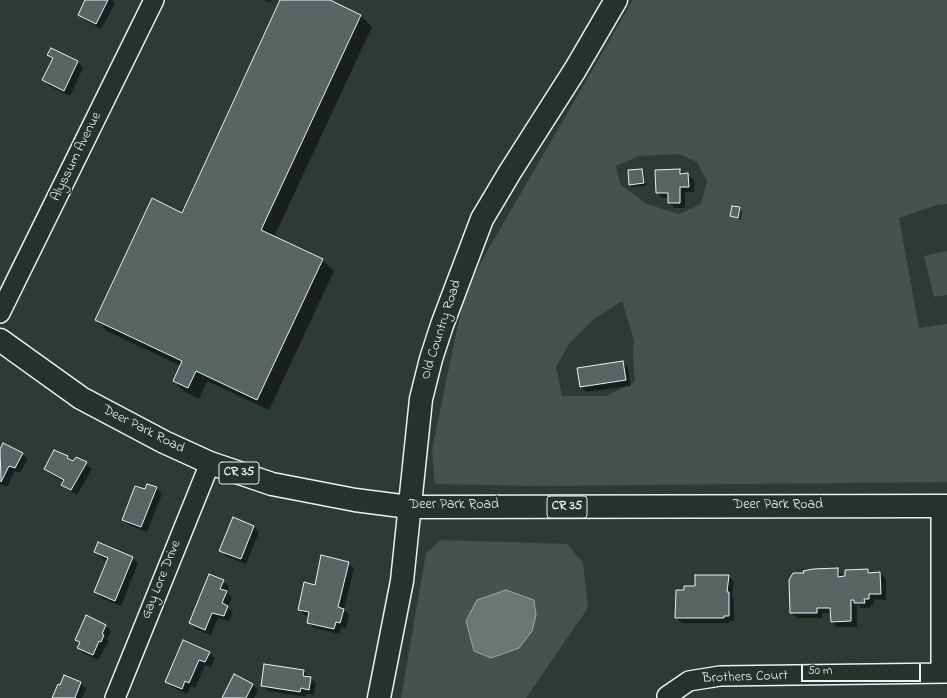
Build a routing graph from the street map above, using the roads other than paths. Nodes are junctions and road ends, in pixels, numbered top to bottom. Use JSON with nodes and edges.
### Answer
{"nodes":[{"id":1,"x":154,"y":0,"type":"edge"},
{"id":2,"x":616,"y":0,"type":"edge"},
{"id":3,"x":0,"y":313,"type":"edge"},
{"id":4,"x":0,"y":340,"type":"edge"},
{"id":5,"x":210,"y":463,"type":"junction"},
{"id":6,"x":944,"y":506,"type":"edge"},
{"id":7,"x":410,"y":507,"type":"junction"},
{"id":8,"x":944,"y":674,"type":"edge"},
{"id":9,"x":668,"y":696,"type":"dead end"},
{"id":10,"x":115,"y":698,"type":"edge"},
{"id":11,"x":379,"y":698,"type":"edge"}],
"edges":[{"from":1,"to":3,"type":"street","name":"Alyssum Avenue"},
{"from":2,"to":7,"type":"main road","name":"Old Country Road"},
{"from":4,"to":5,"type":"main road","name":"Deer Park Road","number":"CR 35"},
{"from":5,"to":7,"type":"main road","name":"Deer Park Road","number":"CR 35"},
{"from":5,"to":10,"type":"street","name":"Gay Lore Drive"},
{"from":6,"to":7,"type":"main road","name":"Deer Park Road","number":"CR 35"},
{"from":6,"to":8,"type":"street"},
{"from":7,"to":11,"type":"main road","name":"Old Country Road"},
{"from":8,"to":9,"type":"street","name":"Brothers Court"}]}
